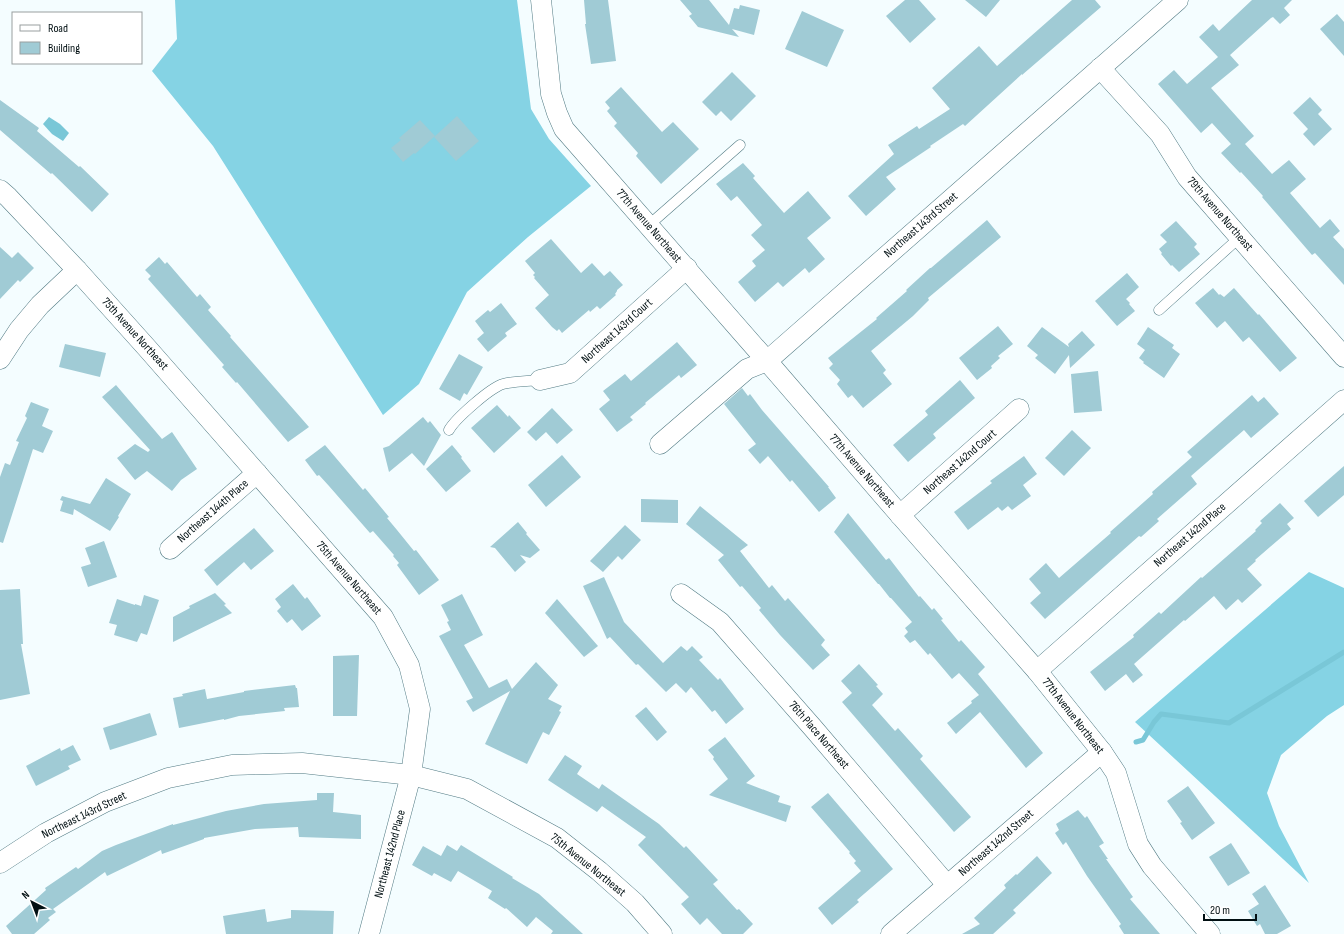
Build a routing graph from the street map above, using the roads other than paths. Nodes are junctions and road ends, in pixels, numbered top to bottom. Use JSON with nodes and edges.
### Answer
{"nodes":[{"id":1,"x":541,"y":0,"type":"edge"},
{"id":2,"x":1178,"y":0,"type":"edge"},
{"id":3,"x":1100,"y":68,"type":"junction"},
{"id":4,"x":740,"y":145,"type":"dead end"},
{"id":5,"x":0,"y":190,"type":"edge"},
{"id":6,"x":649,"y":225,"type":"junction"},
{"id":7,"x":1240,"y":238,"type":"junction"},
{"id":8,"x":686,"y":268,"type":"junction"},
{"id":9,"x":78,"y":270,"type":"junction"},
{"id":10,"x":1159,"y":310,"type":"dead end"},
{"id":11,"x":1344,"y":357,"type":"edge"},
{"id":12,"x":0,"y":360,"type":"edge"},
{"id":13,"x":767,"y":361,"type":"junction"},
{"id":14,"x":540,"y":380,"type":"joint"},
{"id":15,"x":1344,"y":400,"type":"edge"},
{"id":16,"x":1020,"y":409,"type":"dead end"},
{"id":17,"x":449,"y":430,"type":"dead end"},
{"id":18,"x":660,"y":444,"type":"dead end"},
{"id":19,"x":257,"y":473,"type":"junction"},
{"id":20,"x":900,"y":515,"type":"junction"},
{"id":21,"x":170,"y":549,"type":"dead end"},
{"id":22,"x":681,"y":594,"type":"dead end"},
{"id":23,"x":1037,"y":671,"type":"junction"},
{"id":24,"x":1102,"y":752,"type":"junction"},
{"id":25,"x":411,"y":775,"type":"junction"},
{"id":26,"x":0,"y":863,"type":"edge"},
{"id":27,"x":947,"y":885,"type":"junction"},
{"id":28,"x":369,"y":934,"type":"edge"},
{"id":29,"x":662,"y":934,"type":"edge"},
{"id":30,"x":892,"y":934,"type":"edge"},
{"id":31,"x":1210,"y":934,"type":"edge"}],
"edges":[{"from":1,"to":6,"type":"street","name":"77th Avenue Northeast"},
{"from":2,"to":3,"type":"street","name":"Northeast 143rd Street"},
{"from":3,"to":7,"type":"street","name":"79th Avenue Northeast"},
{"from":3,"to":13,"type":"street","name":"Northeast 143rd Street"},
{"from":4,"to":6,"type":"lane"},
{"from":5,"to":9,"type":"street","name":"75th Avenue Northeast"},
{"from":6,"to":8,"type":"street","name":"77th Avenue Northeast"},
{"from":7,"to":10,"type":"lane"},
{"from":7,"to":11,"type":"street","name":"79th Avenue Northeast"},
{"from":8,"to":13,"type":"street","name":"77th Avenue Northeast"},
{"from":8,"to":14,"type":"street","name":"Northeast 143rd Court"},
{"from":9,"to":12,"type":"street"},
{"from":9,"to":19,"type":"street","name":"75th Avenue Northeast"},
{"from":13,"to":18,"type":"street","name":"Northeast 143rd Street"},
{"from":13,"to":20,"type":"street","name":"77th Avenue Northeast"},
{"from":14,"to":17,"type":"lane"},
{"from":15,"to":23,"type":"street","name":"Northeast 142nd Place"},
{"from":16,"to":20,"type":"street","name":"Northeast 142nd Court"},
{"from":19,"to":21,"type":"street","name":"Northeast 144th Place"},
{"from":19,"to":25,"type":"street","name":"75th Avenue Northeast"},
{"from":20,"to":23,"type":"street","name":"77th Avenue Northeast"},
{"from":22,"to":27,"type":"street","name":"76th Place Northeast"},
{"from":23,"to":24,"type":"street","name":"77th Avenue Northeast"},
{"from":24,"to":27,"type":"street","name":"Northeast 142nd Street"},
{"from":24,"to":31,"type":"street","name":"77th Avenue Northeast"},
{"from":25,"to":26,"type":"street","name":"Northeast 143rd Street"},
{"from":25,"to":28,"type":"street","name":"Northeast 142nd Place"},
{"from":25,"to":29,"type":"street","name":"75th Avenue Northeast"},
{"from":27,"to":30,"type":"street","name":"Northeast 142nd Street"}]}
